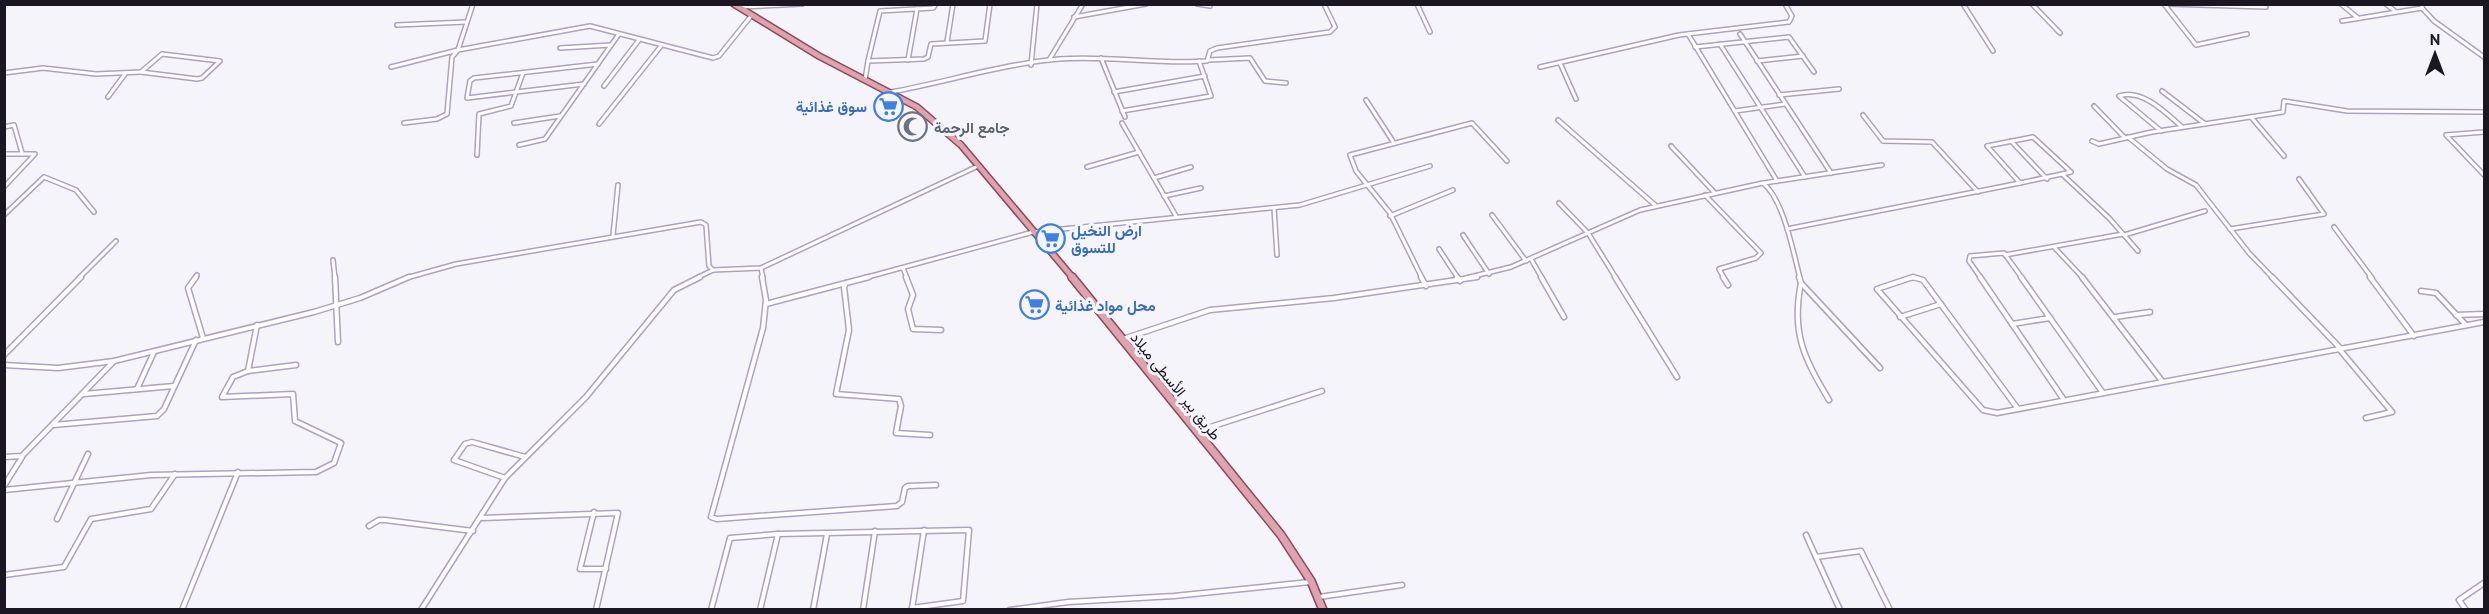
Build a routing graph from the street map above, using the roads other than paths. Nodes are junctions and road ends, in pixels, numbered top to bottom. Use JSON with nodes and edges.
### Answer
{"nodes":[{"id":1,"x":473,"y":4,"type":"edge"},
{"id":2,"x":802,"y":4,"type":"edge"},
{"id":3,"x":936,"y":4,"type":"edge"},
{"id":4,"x":953,"y":4,"type":"edge"},
{"id":5,"x":990,"y":4,"type":"edge"},
{"id":6,"x":1037,"y":4,"type":"edge"},
{"id":7,"x":1083,"y":4,"type":"edge"},
{"id":8,"x":1146,"y":4,"type":"edge"},
{"id":9,"x":1197,"y":4,"type":"edge"},
{"id":10,"x":1324,"y":4,"type":"edge"},
{"id":11,"x":1417,"y":4,"type":"edge"},
{"id":12,"x":1785,"y":4,"type":"edge"},
{"id":13,"x":1963,"y":4,"type":"edge"},
{"id":14,"x":2032,"y":4,"type":"edge"},
{"id":15,"x":2165,"y":4,"type":"edge"},
{"id":16,"x":2264,"y":4,"type":"edge"},
{"id":17,"x":2341,"y":4,"type":"edge"},
{"id":18,"x":2386,"y":4,"type":"edge"},
{"id":19,"x":736,"y":6,"type":"edge"},
{"id":20,"x":1210,"y":6,"type":"dead end"},
{"id":21,"x":2422,"y":6,"type":"edge"},
{"id":22,"x":917,"y":9,"type":"junction"},
{"id":23,"x":2396,"y":13,"type":"junction"},
{"id":24,"x":751,"y":16,"type":"junction"},
{"id":25,"x":1074,"y":17,"type":"junction"},
{"id":26,"x":2358,"y":18,"type":"junction"},
{"id":27,"x":2342,"y":21,"type":"dead end"},
{"id":28,"x":466,"y":22,"type":"junction"},
{"id":29,"x":397,"y":25,"type":"dead end"},
{"id":30,"x":1430,"y":32,"type":"dead end"},
{"id":31,"x":2060,"y":33,"type":"dead end"},
{"id":32,"x":619,"y":34,"type":"junction"},
{"id":33,"x":1688,"y":34,"type":"junction"},
{"id":34,"x":1740,"y":34,"type":"dead end"},
{"id":35,"x":2247,"y":34,"type":"dead end"},
{"id":36,"x":639,"y":39,"type":"junction"},
{"id":37,"x":948,"y":42,"type":"junction"},
{"id":38,"x":1744,"y":42,"type":"junction"},
{"id":39,"x":1720,"y":44,"type":"junction"},
{"id":40,"x":611,"y":45,"type":"junction"},
{"id":41,"x":661,"y":46,"type":"junction"},
{"id":42,"x":1695,"y":47,"type":"junction"},
{"id":43,"x":560,"y":48,"type":"dead end"},
{"id":44,"x":458,"y":50,"type":"junction"},
{"id":45,"x":1993,"y":51,"type":"dead end"},
{"id":46,"x":1803,"y":56,"type":"junction"},
{"id":47,"x":2484,"y":57,"type":"edge"},
{"id":48,"x":1101,"y":58,"type":"junction"},
{"id":49,"x":908,"y":60,"type":"junction"},
{"id":50,"x":1209,"y":60,"type":"junction"},
{"id":51,"x":868,"y":61,"type":"junction"},
{"id":52,"x":1049,"y":61,"type":"junction"},
{"id":53,"x":1199,"y":61,"type":"junction"},
{"id":54,"x":1757,"y":61,"type":"junction"},
{"id":55,"x":1560,"y":63,"type":"junction"},
{"id":56,"x":598,"y":64,"type":"junction"},
{"id":57,"x":1031,"y":64,"type":"junction"},
{"id":58,"x":391,"y":67,"type":"dead end"},
{"id":59,"x":1540,"y":67,"type":"dead end"},
{"id":60,"x":141,"y":72,"type":"junction"},
{"id":61,"x":1814,"y":72,"type":"dead end"},
{"id":62,"x":4,"y":73,"type":"edge"},
{"id":63,"x":126,"y":73,"type":"junction"},
{"id":64,"x":523,"y":73,"type":"junction"},
{"id":65,"x":1205,"y":76,"type":"junction"},
{"id":66,"x":864,"y":80,"type":"junction"},
{"id":67,"x":1286,"y":83,"type":"dead end"},
{"id":68,"x":584,"y":84,"type":"junction"},
{"id":69,"x":604,"y":86,"type":"dead end"},
{"id":70,"x":911,"y":89,"type":"junction"},
{"id":71,"x":1839,"y":89,"type":"dead end"},
{"id":72,"x":2162,"y":91,"type":"dead end"},
{"id":73,"x":891,"y":92,"type":"junction"},
{"id":74,"x":1114,"y":92,"type":"junction"},
{"id":75,"x":516,"y":93,"type":"junction"},
{"id":76,"x":1779,"y":95,"type":"junction"},
{"id":77,"x":108,"y":97,"type":"dead end"},
{"id":78,"x":904,"y":99,"type":"junction"},
{"id":79,"x":1576,"y":99,"type":"dead end"},
{"id":80,"x":1366,"y":100,"type":"dead end"},
{"id":81,"x":1785,"y":104,"type":"junction"},
{"id":82,"x":2094,"y":106,"type":"dead end"},
{"id":83,"x":1760,"y":108,"type":"junction"},
{"id":84,"x":1122,"y":111,"type":"junction"},
{"id":85,"x":1735,"y":111,"type":"junction"},
{"id":86,"x":2484,"y":112,"type":"edge"},
{"id":87,"x":1863,"y":115,"type":"dead end"},
{"id":88,"x":560,"y":116,"type":"junction"},
{"id":89,"x":1125,"y":117,"type":"dead end"},
{"id":90,"x":2251,"y":117,"type":"junction"},
{"id":91,"x":1558,"y":120,"type":"dead end"},
{"id":92,"x":404,"y":123,"type":"dead end"},
{"id":93,"x":514,"y":123,"type":"dead end"},
{"id":94,"x":1122,"y":123,"type":"dead end"},
{"id":95,"x":599,"y":124,"type":"dead end"},
{"id":96,"x":2206,"y":125,"type":"junction"},
{"id":97,"x":4,"y":127,"type":"edge"},
{"id":98,"x":2182,"y":128,"type":"junction"},
{"id":99,"x":2161,"y":131,"type":"junction"},
{"id":100,"x":2484,"y":132,"type":"edge"},
{"id":101,"x":2126,"y":137,"type":"junction"},
{"id":102,"x":2011,"y":140,"type":"junction"},
{"id":103,"x":2092,"y":141,"type":"dead end"},
{"id":104,"x":1394,"y":143,"type":"junction"},
{"id":105,"x":519,"y":145,"type":"dead end"},
{"id":106,"x":1671,"y":146,"type":"dead end"},
{"id":107,"x":1139,"y":152,"type":"junction"},
{"id":108,"x":22,"y":153,"type":"junction"},
{"id":109,"x":5,"y":154,"type":"edge"},
{"id":110,"x":477,"y":155,"type":"dead end"},
{"id":111,"x":2284,"y":156,"type":"dead end"},
{"id":112,"x":1507,"y":161,"type":"dead end"},
{"id":113,"x":1882,"y":165,"type":"dead end"},
{"id":114,"x":978,"y":166,"type":"junction"},
{"id":115,"x":1430,"y":166,"type":"dead end"},
{"id":116,"x":1087,"y":167,"type":"dead end"},
{"id":117,"x":1191,"y":167,"type":"dead end"},
{"id":118,"x":2483,"y":172,"type":"edge"},
{"id":119,"x":1831,"y":173,"type":"junction"},
{"id":120,"x":2063,"y":175,"type":"junction"},
{"id":121,"x":1805,"y":177,"type":"junction"},
{"id":122,"x":1154,"y":178,"type":"junction"},
{"id":123,"x":2048,"y":179,"type":"junction"},
{"id":124,"x":2299,"y":179,"type":"dead end"},
{"id":125,"x":1777,"y":181,"type":"junction"},
{"id":126,"x":1763,"y":183,"type":"junction"},
{"id":127,"x":2020,"y":184,"type":"junction"},
{"id":128,"x":618,"y":185,"type":"dead end"},
{"id":129,"x":1367,"y":185,"type":"junction"},
{"id":130,"x":4,"y":187,"type":"edge"},
{"id":131,"x":1201,"y":188,"type":"dead end"},
{"id":132,"x":1453,"y":190,"type":"dead end"},
{"id":133,"x":1978,"y":192,"type":"junction"},
{"id":134,"x":1714,"y":193,"type":"junction"},
{"id":135,"x":1704,"y":195,"type":"junction"},
{"id":136,"x":1164,"y":196,"type":"junction"},
{"id":137,"x":1559,"y":203,"type":"dead end"},
{"id":138,"x":1655,"y":206,"type":"junction"},
{"id":139,"x":1274,"y":208,"type":"junction"},
{"id":140,"x":2205,"y":211,"type":"dead end"},
{"id":141,"x":94,"y":212,"type":"dead end"},
{"id":142,"x":4,"y":215,"type":"edge"},
{"id":143,"x":1492,"y":215,"type":"dead end"},
{"id":144,"x":1176,"y":216,"type":"junction"},
{"id":145,"x":1390,"y":216,"type":"junction"},
{"id":146,"x":2334,"y":227,"type":"dead end"},
{"id":147,"x":2229,"y":229,"type":"junction"},
{"id":148,"x":1787,"y":230,"type":"junction"},
{"id":149,"x":1033,"y":232,"type":"junction"},
{"id":150,"x":1588,"y":233,"type":"junction"},
{"id":151,"x":2124,"y":234,"type":"junction"},
{"id":152,"x":613,"y":235,"type":"junction"},
{"id":153,"x":1463,"y":235,"type":"dead end"},
{"id":154,"x":116,"y":241,"type":"dead end"},
{"id":155,"x":2054,"y":247,"type":"junction"},
{"id":156,"x":1439,"y":249,"type":"dead end"},
{"id":157,"x":2138,"y":251,"type":"dead end"},
{"id":158,"x":1277,"y":255,"type":"dead end"},
{"id":159,"x":2005,"y":255,"type":"junction"},
{"id":160,"x":333,"y":260,"type":"dead end"},
{"id":161,"x":1528,"y":260,"type":"junction"},
{"id":162,"x":761,"y":268,"type":"junction"},
{"id":163,"x":903,"y":268,"type":"junction"},
{"id":164,"x":713,"y":270,"type":"junction"},
{"id":165,"x":1489,"y":274,"type":"junction"},
{"id":166,"x":197,"y":275,"type":"dead end"},
{"id":167,"x":1461,"y":281,"type":"junction"},
{"id":168,"x":846,"y":283,"type":"junction"},
{"id":169,"x":1801,"y":283,"type":"junction"},
{"id":170,"x":1728,"y":285,"type":"dead end"},
{"id":171,"x":1426,"y":286,"type":"junction"},
{"id":172,"x":2421,"y":291,"type":"dead end"},
{"id":173,"x":765,"y":304,"type":"junction"},
{"id":174,"x":1941,"y":304,"type":"junction"},
{"id":175,"x":338,"y":306,"type":"junction"},
{"id":176,"x":2150,"y":312,"type":"dead end"},
{"id":177,"x":2484,"y":314,"type":"edge"},
{"id":178,"x":2456,"y":315,"type":"junction"},
{"id":179,"x":1564,"y":317,"type":"dead end"},
{"id":180,"x":1900,"y":317,"type":"junction"},
{"id":181,"x":2114,"y":317,"type":"junction"},
{"id":182,"x":2050,"y":318,"type":"junction"},
{"id":183,"x":2484,"y":322,"type":"edge"},
{"id":184,"x":2012,"y":324,"type":"junction"},
{"id":185,"x":257,"y":325,"type":"junction"},
{"id":186,"x":2467,"y":326,"type":"junction"},
{"id":187,"x":941,"y":330,"type":"dead end"},
{"id":188,"x":2414,"y":336,"type":"junction"},
{"id":189,"x":203,"y":338,"type":"junction"},
{"id":190,"x":1123,"y":339,"type":"junction"},
{"id":191,"x":196,"y":340,"type":"junction"},
{"id":192,"x":338,"y":342,"type":"dead end"},
{"id":193,"x":2340,"y":350,"type":"junction"},
{"id":194,"x":154,"y":351,"type":"junction"},
{"id":195,"x":4,"y":355,"type":"edge"},
{"id":196,"x":114,"y":361,"type":"junction"},
{"id":197,"x":4,"y":365,"type":"edge"},
{"id":198,"x":296,"y":365,"type":"dead end"},
{"id":199,"x":1880,"y":368,"type":"dead end"},
{"id":200,"x":248,"y":371,"type":"junction"},
{"id":201,"x":1677,"y":377,"type":"dead end"},
{"id":202,"x":2162,"y":381,"type":"junction"},
{"id":203,"x":174,"y":386,"type":"junction"},
{"id":204,"x":137,"y":389,"type":"junction"},
{"id":205,"x":1322,"y":391,"type":"dead end"},
{"id":206,"x":2103,"y":393,"type":"junction"},
{"id":207,"x":83,"y":394,"type":"junction"},
{"id":208,"x":1829,"y":400,"type":"dead end"},
{"id":209,"x":2064,"y":400,"type":"junction"},
{"id":210,"x":2018,"y":409,"type":"junction"},
{"id":211,"x":2366,"y":418,"type":"dead end"},
{"id":212,"x":53,"y":425,"type":"junction"},
{"id":213,"x":1198,"y":432,"type":"junction"},
{"id":214,"x":930,"y":435,"type":"dead end"},
{"id":215,"x":88,"y":454,"type":"dead end"},
{"id":216,"x":22,"y":456,"type":"junction"},
{"id":217,"x":4,"y":457,"type":"edge"},
{"id":218,"x":525,"y":457,"type":"junction"},
{"id":219,"x":238,"y":472,"type":"junction"},
{"id":220,"x":175,"y":474,"type":"junction"},
{"id":221,"x":504,"y":478,"type":"junction"},
{"id":222,"x":76,"y":483,"type":"junction"},
{"id":223,"x":936,"y":485,"type":"dead end"},
{"id":224,"x":4,"y":488,"type":"edge"},
{"id":225,"x":594,"y":512,"type":"junction"},
{"id":226,"x":482,"y":518,"type":"junction"},
{"id":227,"x":57,"y":519,"type":"dead end"},
{"id":228,"x":369,"y":526,"type":"dead end"},
{"id":229,"x":924,"y":530,"type":"junction"},
{"id":230,"x":472,"y":531,"type":"junction"},
{"id":231,"x":874,"y":531,"type":"junction"},
{"id":232,"x":778,"y":534,"type":"junction"},
{"id":233,"x":827,"y":534,"type":"junction"},
{"id":234,"x":1806,"y":535,"type":"dead end"},
{"id":235,"x":1816,"y":557,"type":"junction"},
{"id":236,"x":606,"y":568,"type":"junction"},
{"id":237,"x":4,"y":575,"type":"edge"},
{"id":238,"x":1311,"y":581,"type":"junction"},
{"id":239,"x":2484,"y":583,"type":"edge"},
{"id":240,"x":1402,"y":585,"type":"dead end"},
{"id":241,"x":1319,"y":597,"type":"junction"},
{"id":242,"x":182,"y":609,"type":"edge"},
{"id":243,"x":421,"y":609,"type":"edge"},
{"id":244,"x":596,"y":609,"type":"edge"},
{"id":245,"x":711,"y":609,"type":"edge"},
{"id":246,"x":760,"y":609,"type":"edge"},
{"id":247,"x":813,"y":609,"type":"edge"},
{"id":248,"x":863,"y":609,"type":"edge"},
{"id":249,"x":912,"y":609,"type":"edge"},
{"id":250,"x":1010,"y":609,"type":"edge"},
{"id":251,"x":1323,"y":609,"type":"edge"},
{"id":252,"x":1840,"y":609,"type":"edge"},
{"id":253,"x":1890,"y":609,"type":"edge"},
{"id":254,"x":2466,"y":609,"type":"edge"}],
"edges":[{"from":1,"to":28,"type":"street"},
{"from":2,"to":19,"type":"street"},
{"from":3,"to":22,"type":"street"},
{"from":4,"to":37,"type":"street"},
{"from":5,"to":37,"type":"street"},
{"from":6,"to":57,"type":"street"},
{"from":7,"to":25,"type":"street"},
{"from":8,"to":25,"type":"street"},
{"from":9,"to":20,"type":"street"},
{"from":10,"to":50,"type":"street"},
{"from":11,"to":30,"type":"street"},
{"from":12,"to":33,"type":"street"},
{"from":13,"to":45,"type":"street"},
{"from":14,"to":31,"type":"street"},
{"from":15,"to":16,"type":"street"},
{"from":15,"to":35,"type":"street"},
{"from":17,"to":26,"type":"street"},
{"from":18,"to":23,"type":"street"},
{"from":19,"to":24,"type":"main road","name":"طريق بير الأسطى ميلاد"},
{"from":21,"to":23,"type":"street"},
{"from":21,"to":47,"type":"street"},
{"from":22,"to":49,"type":"street"},
{"from":22,"to":51,"type":"street"},
{"from":23,"to":26,"type":"street"},
{"from":24,"to":41,"type":"street"},
{"from":24,"to":66,"type":"main road","name":"طريق بير الأسطى ميلاد"},
{"from":25,"to":52,"type":"street"},
{"from":26,"to":27,"type":"street"},
{"from":28,"to":29,"type":"street"},
{"from":28,"to":44,"type":"street"},
{"from":32,"to":36,"type":"street"},
{"from":32,"to":40,"type":"street"},
{"from":32,"to":44,"type":"street"},
{"from":33,"to":42,"type":"street"},
{"from":33,"to":55,"type":"street"},
{"from":34,"to":38,"type":"street"},
{"from":36,"to":41,"type":"street"},
{"from":36,"to":69,"type":"street"},
{"from":37,"to":49,"type":"street"},
{"from":38,"to":39,"type":"street"},
{"from":38,"to":46,"type":"street"},
{"from":38,"to":54,"type":"street"},
{"from":39,"to":42,"type":"street"},
{"from":39,"to":83,"type":"street"},
{"from":40,"to":43,"type":"street"},
{"from":40,"to":56,"type":"street"},
{"from":41,"to":95,"type":"street"},
{"from":42,"to":85,"type":"street"},
{"from":44,"to":58,"type":"street"},
{"from":44,"to":92,"type":"street"},
{"from":46,"to":54,"type":"street"},
{"from":46,"to":61,"type":"street"},
{"from":48,"to":52,"type":"street"},
{"from":48,"to":53,"type":"street"},
{"from":48,"to":74,"type":"street"},
{"from":49,"to":51,"type":"street"},
{"from":50,"to":53,"type":"street"},
{"from":50,"to":67,"type":"street"},
{"from":51,"to":66,"type":"street"},
{"from":52,"to":57,"type":"street"},
{"from":53,"to":65,"type":"street"},
{"from":54,"to":76,"type":"street"},
{"from":55,"to":59,"type":"street"},
{"from":55,"to":79,"type":"street"},
{"from":56,"to":64,"type":"street"},
{"from":56,"to":68,"type":"street"},
{"from":57,"to":70,"type":"street"},
{"from":60,"to":60,"type":"street"},
{"from":60,"to":63,"type":"street"},
{"from":62,"to":63,"type":"street"},
{"from":63,"to":77,"type":"street"},
{"from":64,"to":75,"type":"street"},
{"from":64,"to":75,"type":"street"},
{"from":65,"to":74,"type":"street"},
{"from":65,"to":84,"type":"street"},
{"from":66,"to":73,"type":"main road","name":"طريق بير الأسطى ميلاد"},
{"from":68,"to":75,"type":"street"},
{"from":68,"to":88,"type":"street"},
{"from":70,"to":73,"type":"street"},
{"from":70,"to":78,"type":"street"},
{"from":71,"to":76,"type":"street"},
{"from":72,"to":96,"type":"street"},
{"from":73,"to":78,"type":"main road","name":"طريق بير الأسطى ميلاد"},
{"from":74,"to":84,"type":"street"},
{"from":75,"to":110,"type":"street"},
{"from":76,"to":81,"type":"street"},
{"from":78,"to":114,"type":"main road","name":"طريق بير الأسطى ميلاد"},
{"from":80,"to":104,"type":"street"},
{"from":81,"to":83,"type":"street"},
{"from":81,"to":119,"type":"street"},
{"from":82,"to":101,"type":"street"},
{"from":83,"to":85,"type":"street"},
{"from":83,"to":121,"type":"street"},
{"from":84,"to":89,"type":"street"},
{"from":85,"to":125,"type":"street"},
{"from":86,"to":90,"type":"street"},
{"from":87,"to":133,"type":"street"},
{"from":88,"to":93,"type":"street"},
{"from":88,"to":105,"type":"street"},
{"from":90,"to":96,"type":"street"},
{"from":90,"to":111,"type":"street"},
{"from":91,"to":138,"type":"street"},
{"from":94,"to":107,"type":"street"},
{"from":96,"to":98,"type":"street"},
{"from":97,"to":108,"type":"street"},
{"from":98,"to":99,"type":"street"},
{"from":98,"to":99,"type":"street"},
{"from":99,"to":101,"type":"street"},
{"from":100,"to":118,"type":"street"},
{"from":101,"to":103,"type":"street"},
{"from":101,"to":147,"type":"street"},
{"from":102,"to":120,"type":"street"},
{"from":102,"to":123,"type":"street"},
{"from":102,"to":127,"type":"street"},
{"from":104,"to":112,"type":"street"},
{"from":104,"to":129,"type":"street"},
{"from":106,"to":134,"type":"street"},
{"from":107,"to":116,"type":"street"},
{"from":107,"to":122,"type":"street"},
{"from":108,"to":109,"type":"street"},
{"from":108,"to":130,"type":"street"},
{"from":113,"to":119,"type":"street"},
{"from":114,"to":149,"type":"main road","name":"طريق بير الأسطى ميلاد"},
{"from":114,"to":162,"type":"street"},
{"from":115,"to":129,"type":"street"},
{"from":117,"to":122,"type":"street"},
{"from":119,"to":121,"type":"street"},
{"from":120,"to":123,"type":"street"},
{"from":120,"to":151,"type":"street"},
{"from":121,"to":125,"type":"street"},
{"from":122,"to":136,"type":"street"},
{"from":123,"to":127,"type":"street"},
{"from":124,"to":147,"type":"street"},
{"from":125,"to":126,"type":"street"},
{"from":126,"to":134,"type":"street"},
{"from":126,"to":148,"type":"street"},
{"from":127,"to":133,"type":"street"},
{"from":128,"to":152,"type":"street"},
{"from":129,"to":139,"type":"street"},
{"from":129,"to":145,"type":"street"},
{"from":131,"to":136,"type":"street"},
{"from":132,"to":145,"type":"street"},
{"from":133,"to":148,"type":"street"},
{"from":134,"to":135,"type":"street"},
{"from":135,"to":138,"type":"street"},
{"from":135,"to":170,"type":"street"},
{"from":136,"to":144,"type":"street"},
{"from":137,"to":150,"type":"street"},
{"from":138,"to":150,"type":"street"},
{"from":139,"to":144,"type":"street"},
{"from":139,"to":158,"type":"street"},
{"from":140,"to":151,"type":"street"},
{"from":141,"to":142,"type":"street"},
{"from":143,"to":161,"type":"street"},
{"from":144,"to":149,"type":"street"},
{"from":145,"to":171,"type":"street"},
{"from":146,"to":188,"type":"street"},
{"from":147,"to":193,"type":"street"},
{"from":148,"to":169,"type":"street"},
{"from":149,"to":163,"type":"street"},
{"from":149,"to":190,"type":"main road","name":"طريق بير الأسطى ميلاد"},
{"from":150,"to":161,"type":"street"},
{"from":150,"to":201,"type":"street"},
{"from":151,"to":155,"type":"street"},
{"from":151,"to":157,"type":"street"},
{"from":152,"to":164,"type":"street"},
{"from":152,"to":175,"type":"street"},
{"from":153,"to":165,"type":"street"},
{"from":154,"to":195,"type":"street"},
{"from":155,"to":159,"type":"street"},
{"from":155,"to":181,"type":"street"},
{"from":156,"to":167,"type":"street"},
{"from":159,"to":182,"type":"street"},
{"from":159,"to":184,"type":"street"},
{"from":160,"to":175,"type":"street"},
{"from":161,"to":165,"type":"street"},
{"from":161,"to":179,"type":"street"},
{"from":162,"to":164,"type":"street"},
{"from":162,"to":173,"type":"street"},
{"from":163,"to":168,"type":"street"},
{"from":163,"to":187,"type":"street"},
{"from":164,"to":218,"type":"street"},
{"from":165,"to":167,"type":"street"},
{"from":166,"to":189,"type":"street"},
{"from":167,"to":171,"type":"street"},
{"from":168,"to":173,"type":"street"},
{"from":168,"to":214,"type":"street"},
{"from":169,"to":199,"type":"street"},
{"from":169,"to":208,"type":"street"},
{"from":171,"to":190,"type":"street"},
{"from":172,"to":178,"type":"street"},
{"from":173,"to":223,"type":"street"},
{"from":174,"to":180,"type":"street"},
{"from":174,"to":180,"type":"street"},
{"from":174,"to":210,"type":"street"},
{"from":175,"to":185,"type":"street"},
{"from":175,"to":192,"type":"street"},
{"from":176,"to":181,"type":"street"},
{"from":177,"to":178,"type":"street"},
{"from":178,"to":186,"type":"street"},
{"from":180,"to":210,"type":"street"},
{"from":181,"to":202,"type":"street"},
{"from":182,"to":184,"type":"street"},
{"from":182,"to":206,"type":"street"},
{"from":183,"to":186,"type":"street"},
{"from":184,"to":209,"type":"street"},
{"from":185,"to":189,"type":"street"},
{"from":185,"to":200,"type":"street"},
{"from":186,"to":188,"type":"street"},
{"from":188,"to":193,"type":"street"},
{"from":189,"to":191,"type":"street"},
{"from":190,"to":213,"type":"main road","name":"طريق بير الأسطى ميلاد"},
{"from":191,"to":194,"type":"street"},
{"from":191,"to":203,"type":"street"},
{"from":193,"to":202,"type":"street"},
{"from":193,"to":211,"type":"street"},
{"from":194,"to":196,"type":"street"},
{"from":194,"to":204,"type":"street"},
{"from":196,"to":197,"type":"street"},
{"from":196,"to":207,"type":"street"},
{"from":198,"to":200,"type":"street"},
{"from":200,"to":219,"type":"street"},
{"from":202,"to":206,"type":"street"},
{"from":203,"to":204,"type":"street"},
{"from":203,"to":212,"type":"street"},
{"from":204,"to":207,"type":"street"},
{"from":205,"to":213,"type":"street"},
{"from":206,"to":209,"type":"street"},
{"from":207,"to":212,"type":"street"},
{"from":209,"to":210,"type":"street"},
{"from":212,"to":216,"type":"street"},
{"from":213,"to":238,"type":"main road","name":"طريق بير الأسطى ميلاد"},
{"from":215,"to":222,"type":"street"},
{"from":216,"to":217,"type":"street"},
{"from":216,"to":224,"type":"street"},
{"from":218,"to":221,"type":"street"},
{"from":218,"to":221,"type":"street"},
{"from":219,"to":220,"type":"street"},
{"from":219,"to":242,"type":"street"},
{"from":220,"to":222,"type":"street"},
{"from":220,"to":237,"type":"street"},
{"from":221,"to":226,"type":"street"},
{"from":222,"to":224,"type":"street"},
{"from":222,"to":227,"type":"street"},
{"from":225,"to":226,"type":"street"},
{"from":225,"to":236,"type":"street"},
{"from":225,"to":236,"type":"street"},
{"from":226,"to":230,"type":"street"},
{"from":228,"to":230,"type":"street"},
{"from":229,"to":231,"type":"street"},
{"from":229,"to":249,"type":"street"},
{"from":229,"to":249,"type":"street"},
{"from":230,"to":243,"type":"street"},
{"from":231,"to":233,"type":"street"},
{"from":231,"to":248,"type":"street"},
{"from":232,"to":233,"type":"street"},
{"from":232,"to":245,"type":"street"},
{"from":232,"to":246,"type":"street"},
{"from":233,"to":247,"type":"street"},
{"from":234,"to":235,"type":"street"},
{"from":235,"to":252,"type":"street"},
{"from":235,"to":253,"type":"street"},
{"from":236,"to":244,"type":"street"},
{"from":238,"to":241,"type":"main road","name":"طريق بير الأسطى ميلاد"},
{"from":238,"to":250,"type":"street"},
{"from":239,"to":254,"type":"street"},
{"from":240,"to":241,"type":"street"},
{"from":241,"to":251,"type":"main road","name":"طريق بير الأسطى ميلاد"}]}
